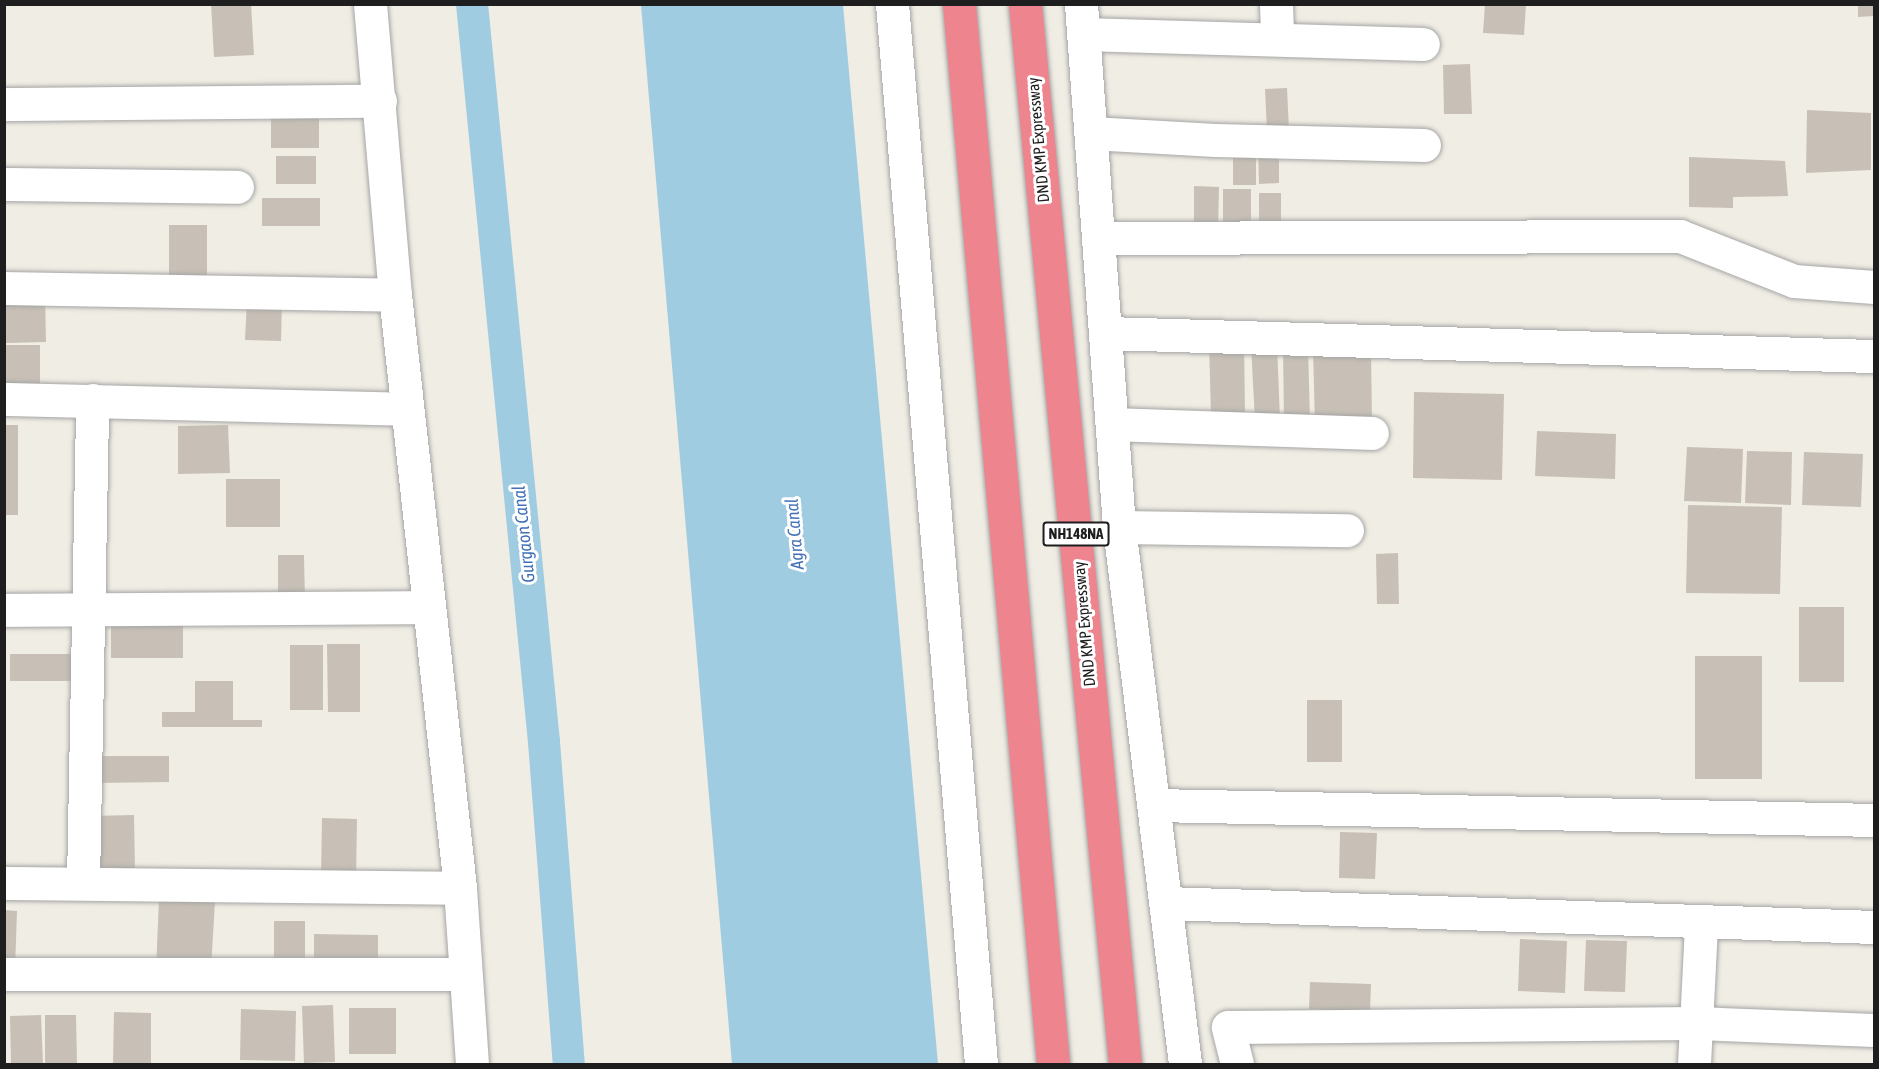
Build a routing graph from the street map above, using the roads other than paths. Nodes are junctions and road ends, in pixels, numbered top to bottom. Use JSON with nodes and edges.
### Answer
{"nodes":[{"id":1,"x":370,"y":4,"type":"edge"},
{"id":2,"x":892,"y":4,"type":"edge"},
{"id":3,"x":959,"y":4,"type":"edge"},
{"id":4,"x":1025,"y":4,"type":"edge"},
{"id":5,"x":1276,"y":4,"type":"edge"},
{"id":6,"x":1082,"y":19,"type":"edge"},
{"id":7,"x":1277,"y":39,"type":"junction"},
{"id":8,"x":1423,"y":44,"type":"dead end"},
{"id":9,"x":380,"y":101,"type":"junction"},
{"id":10,"x":4,"y":104,"type":"edge"},
{"id":11,"x":1091,"y":133,"type":"junction"},
{"id":12,"x":1424,"y":145,"type":"dead end"},
{"id":13,"x":4,"y":184,"type":"edge"},
{"id":14,"x":237,"y":187,"type":"dead end"},
{"id":15,"x":1099,"y":238,"type":"junction"},
{"id":16,"x":1875,"y":287,"type":"edge"},
{"id":17,"x":4,"y":288,"type":"edge"},
{"id":18,"x":395,"y":295,"type":"junction"},
{"id":19,"x":1106,"y":333,"type":"junction"},
{"id":20,"x":1875,"y":356,"type":"edge"},
{"id":21,"x":4,"y":399,"type":"edge"},
{"id":22,"x":92,"y":400,"type":"junction"},
{"id":23,"x":407,"y":409,"type":"junction"},
{"id":24,"x":1113,"y":424,"type":"junction"},
{"id":25,"x":1372,"y":433,"type":"dead end"},
{"id":26,"x":1119,"y":527,"type":"junction"},
{"id":27,"x":1347,"y":530,"type":"dead end"},
{"id":28,"x":428,"y":607,"type":"junction"},
{"id":29,"x":86,"y":609,"type":"junction"},
{"id":30,"x":4,"y":610,"type":"edge"},
{"id":31,"x":1154,"y":805,"type":"junction"},
{"id":32,"x":1875,"y":820,"type":"edge"},
{"id":33,"x":83,"y":882,"type":"junction"},
{"id":34,"x":4,"y":883,"type":"edge"},
{"id":35,"x":460,"y":888,"type":"junction"},
{"id":36,"x":1166,"y":903,"type":"junction"},
{"id":37,"x":1701,"y":924,"type":"junction"},
{"id":38,"x":1875,"y":927,"type":"edge"},
{"id":39,"x":4,"y":974,"type":"edge"},
{"id":40,"x":465,"y":974,"type":"junction"},
{"id":41,"x":1697,"y":1023,"type":"junction"},
{"id":42,"x":1875,"y":1030,"type":"edge"},
{"id":43,"x":472,"y":1065,"type":"edge"},
{"id":44,"x":981,"y":1065,"type":"edge"},
{"id":45,"x":1053,"y":1065,"type":"edge"},
{"id":46,"x":1125,"y":1065,"type":"edge"},
{"id":47,"x":1185,"y":1065,"type":"edge"},
{"id":48,"x":1237,"y":1065,"type":"edge"},
{"id":49,"x":1694,"y":1065,"type":"edge"}],
"edges":[{"from":1,"to":9,"type":"street"},
{"from":2,"to":44,"type":"street"},
{"from":3,"to":45,"type":"highway"},
{"from":4,"to":46,"type":"highway","name":"DND KMP Expressway","number":"NH148NA"},
{"from":5,"to":7,"type":"street"},
{"from":6,"to":7,"type":"street"},
{"from":6,"to":11,"type":"street"},
{"from":7,"to":8,"type":"street"},
{"from":9,"to":10,"type":"street"},
{"from":9,"to":18,"type":"street"},
{"from":11,"to":12,"type":"street"},
{"from":11,"to":15,"type":"street"},
{"from":13,"to":14,"type":"street"},
{"from":15,"to":16,"type":"street"},
{"from":15,"to":19,"type":"street"},
{"from":17,"to":18,"type":"street"},
{"from":18,"to":23,"type":"street"},
{"from":19,"to":20,"type":"street"},
{"from":19,"to":24,"type":"street"},
{"from":21,"to":22,"type":"street"},
{"from":22,"to":23,"type":"street"},
{"from":22,"to":29,"type":"street"},
{"from":23,"to":28,"type":"street"},
{"from":24,"to":25,"type":"street"},
{"from":24,"to":26,"type":"street"},
{"from":26,"to":27,"type":"street"},
{"from":26,"to":31,"type":"street"},
{"from":28,"to":29,"type":"street"},
{"from":28,"to":35,"type":"street"},
{"from":29,"to":30,"type":"street"},
{"from":29,"to":33,"type":"street"},
{"from":31,"to":32,"type":"street"},
{"from":31,"to":36,"type":"street"},
{"from":33,"to":34,"type":"street"},
{"from":33,"to":35,"type":"street"},
{"from":35,"to":40,"type":"street"},
{"from":36,"to":37,"type":"street"},
{"from":36,"to":47,"type":"street"},
{"from":37,"to":38,"type":"street"},
{"from":37,"to":41,"type":"street"},
{"from":39,"to":40,"type":"street"},
{"from":40,"to":43,"type":"street"},
{"from":41,"to":42,"type":"street"},
{"from":41,"to":48,"type":"street"},
{"from":41,"to":49,"type":"street"}]}
